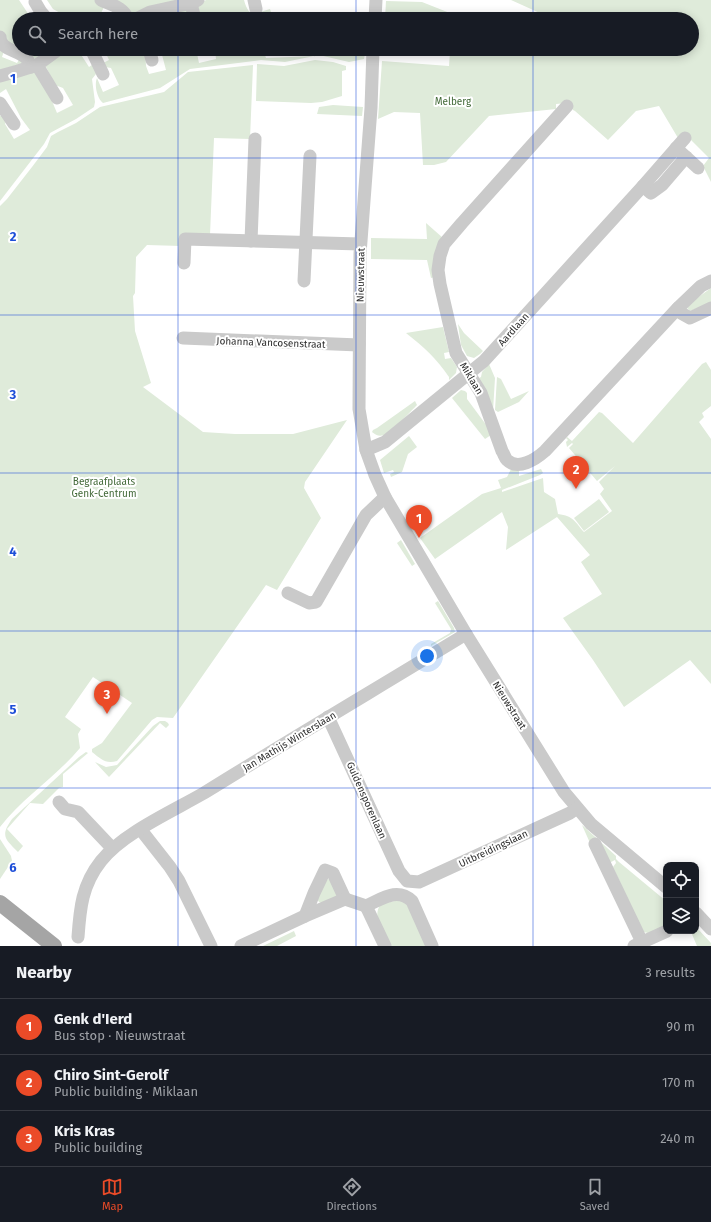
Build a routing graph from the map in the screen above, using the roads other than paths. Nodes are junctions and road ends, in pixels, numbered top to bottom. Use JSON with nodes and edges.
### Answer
{"nodes":[{"id":1,"x":101,"y":0,"type":"edge"},
{"id":2,"x":376,"y":0,"type":"edge"},
{"id":3,"x":193,"y":1,"type":"edge"},
{"id":4,"x":35,"y":2,"type":"dead end"},
{"id":5,"x":41,"y":12,"type":"edge"},
{"id":6,"x":125,"y":12,"type":"edge"},
{"id":7,"x":150,"y":12,"type":"edge"},
{"id":8,"x":194,"y":12,"type":"edge"},
{"id":9,"x":375,"y":12,"type":"edge"},
{"id":10,"x":0,"y":37,"type":"edge"},
{"id":11,"x":12,"y":50,"type":"edge"},
{"id":12,"x":23,"y":56,"type":"edge"},
{"id":13,"x":49,"y":56,"type":"edge"},
{"id":14,"x":94,"y":56,"type":"edge"},
{"id":15,"x":373,"y":56,"type":"edge"},
{"id":16,"x":34,"y":66,"type":"junction"},
{"id":17,"x":103,"y":74,"type":"dead end"},
{"id":18,"x":0,"y":76,"type":"edge"},
{"id":19,"x":57,"y":98,"type":"dead end"},
{"id":20,"x":0,"y":103,"type":"edge"},
{"id":21,"x":567,"y":106,"type":"dead end"},
{"id":22,"x":14,"y":124,"type":"dead end"},
{"id":23,"x":255,"y":139,"type":"dead end"},
{"id":24,"x":310,"y":156,"type":"dead end"},
{"id":25,"x":686,"y":157,"type":"junction"},
{"id":26,"x":698,"y":168,"type":"dead end"},
{"id":27,"x":643,"y":186,"type":"junction"},
{"id":28,"x":251,"y":241,"type":"junction"},
{"id":29,"x":306,"y":243,"type":"junction"},
{"id":30,"x":360,"y":244,"type":"junction"},
{"id":31,"x":184,"y":263,"type":"dead end"},
{"id":32,"x":304,"y":281,"type":"dead end"},
{"id":33,"x":711,"y":281,"type":"edge"},
{"id":34,"x":678,"y":308,"type":"junction"},
{"id":35,"x":711,"y":308,"type":"edge"},
{"id":36,"x":183,"y":338,"type":"dead end"},
{"id":37,"x":359,"y":345,"type":"junction"},
{"id":38,"x":470,"y":373,"type":"junction"},
{"id":39,"x":366,"y":450,"type":"junction"},
{"id":40,"x":385,"y":497,"type":"junction"},
{"id":41,"x":288,"y":592,"type":"dead end"},
{"id":42,"x":466,"y":634,"type":"junction"},
{"id":43,"x":328,"y":717,"type":"junction"},
{"id":44,"x":58,"y":802,"type":"dead end"},
{"id":45,"x":577,"y":808,"type":"junction"},
{"id":46,"x":140,"y":830,"type":"junction"},
{"id":47,"x":596,"y":844,"type":"dead end"},
{"id":48,"x":112,"y":848,"type":"junction"},
{"id":49,"x":407,"y":881,"type":"joint"},
{"id":50,"x":663,"y":884,"type":"edge"},
{"id":51,"x":345,"y":899,"type":"junction"},
{"id":52,"x":0,"y":903,"type":"edge"},
{"id":53,"x":366,"y":906,"type":"junction"},
{"id":54,"x":305,"y":916,"type":"junction"},
{"id":55,"x":699,"y":916,"type":"edge"},
{"id":56,"x":711,"y":929,"type":"edge"},
{"id":57,"x":663,"y":933,"type":"edge"},
{"id":58,"x":78,"y":938,"type":"dead end"},
{"id":59,"x":638,"y":944,"type":"edge"},
{"id":60,"x":54,"y":946,"type":"edge"},
{"id":61,"x":211,"y":946,"type":"edge"},
{"id":62,"x":241,"y":946,"type":"edge"},
{"id":63,"x":385,"y":946,"type":"edge"},
{"id":64,"x":432,"y":946,"type":"edge"}],
"edges":[{"from":1,"to":6,"type":"street"},
{"from":2,"to":9,"type":"street"},
{"from":3,"to":7,"type":"street"},
{"from":3,"to":8,"type":"street"},
{"from":4,"to":5,"type":"street"},
{"from":10,"to":11,"type":"street"},
{"from":12,"to":16,"type":"street"},
{"from":13,"to":16,"type":"street"},
{"from":14,"to":17,"type":"street"},
{"from":15,"to":30,"type":"street","name":"Nieuwstraat"},
{"from":16,"to":18,"type":"street"},
{"from":16,"to":19,"type":"street"},
{"from":20,"to":22,"type":"street"},
{"from":21,"to":38,"type":"street","name":"Miklaan"},
{"from":23,"to":28,"type":"street"},
{"from":24,"to":29,"type":"street"},
{"from":25,"to":26,"type":"street","name":"Aardlaan"},
{"from":25,"to":27,"type":"street"},
{"from":25,"to":27,"type":"street","name":"Aardlaan"},
{"from":27,"to":38,"type":"street","name":"Aardlaan"},
{"from":28,"to":29,"type":"street"},
{"from":28,"to":31,"type":"street"},
{"from":29,"to":30,"type":"street"},
{"from":29,"to":32,"type":"street"},
{"from":30,"to":37,"type":"street","name":"Nieuwstraat"},
{"from":33,"to":34,"type":"street","name":"Miklaan"},
{"from":34,"to":35,"type":"street"},
{"from":34,"to":38,"type":"street","name":"Miklaan"},
{"from":36,"to":37,"type":"street","name":"Johanna Vancosenstraat"},
{"from":37,"to":39,"type":"street","name":"Nieuwstraat"},
{"from":38,"to":39,"type":"street","name":"Aardlaan"},
{"from":39,"to":40,"type":"street","name":"Nieuwstraat"},
{"from":40,"to":41,"type":"street"},
{"from":40,"to":42,"type":"street","name":"Nieuwstraat"},
{"from":42,"to":43,"type":"street","name":"Jan Mathijs Winterslaan"},
{"from":42,"to":45,"type":"street","name":"Nieuwstraat"},
{"from":43,"to":46,"type":"street","name":"Jan Mathijs Winterslaan"},
{"from":43,"to":49,"type":"street","name":"Guldensporenlaan"},
{"from":44,"to":48,"type":"street"},
{"from":45,"to":49,"type":"street","name":"Uitbreidingslaan"},
{"from":45,"to":50,"type":"street","name":"Nieuwstraat"},
{"from":46,"to":48,"type":"street","name":"Jan Mathijs Winterslaan"},
{"from":46,"to":61,"type":"street"},
{"from":47,"to":59,"type":"street"},
{"from":48,"to":58,"type":"street","name":"Jan Mathijs Winterslaan"},
{"from":51,"to":53,"type":"street"},
{"from":51,"to":54,"type":"street"},
{"from":51,"to":54,"type":"street"},
{"from":52,"to":60,"type":"main road"},
{"from":53,"to":63,"type":"street"},
{"from":53,"to":64,"type":"street"},
{"from":54,"to":62,"type":"street"},
{"from":55,"to":56,"type":"street"},
{"from":57,"to":59,"type":"street"}]}
